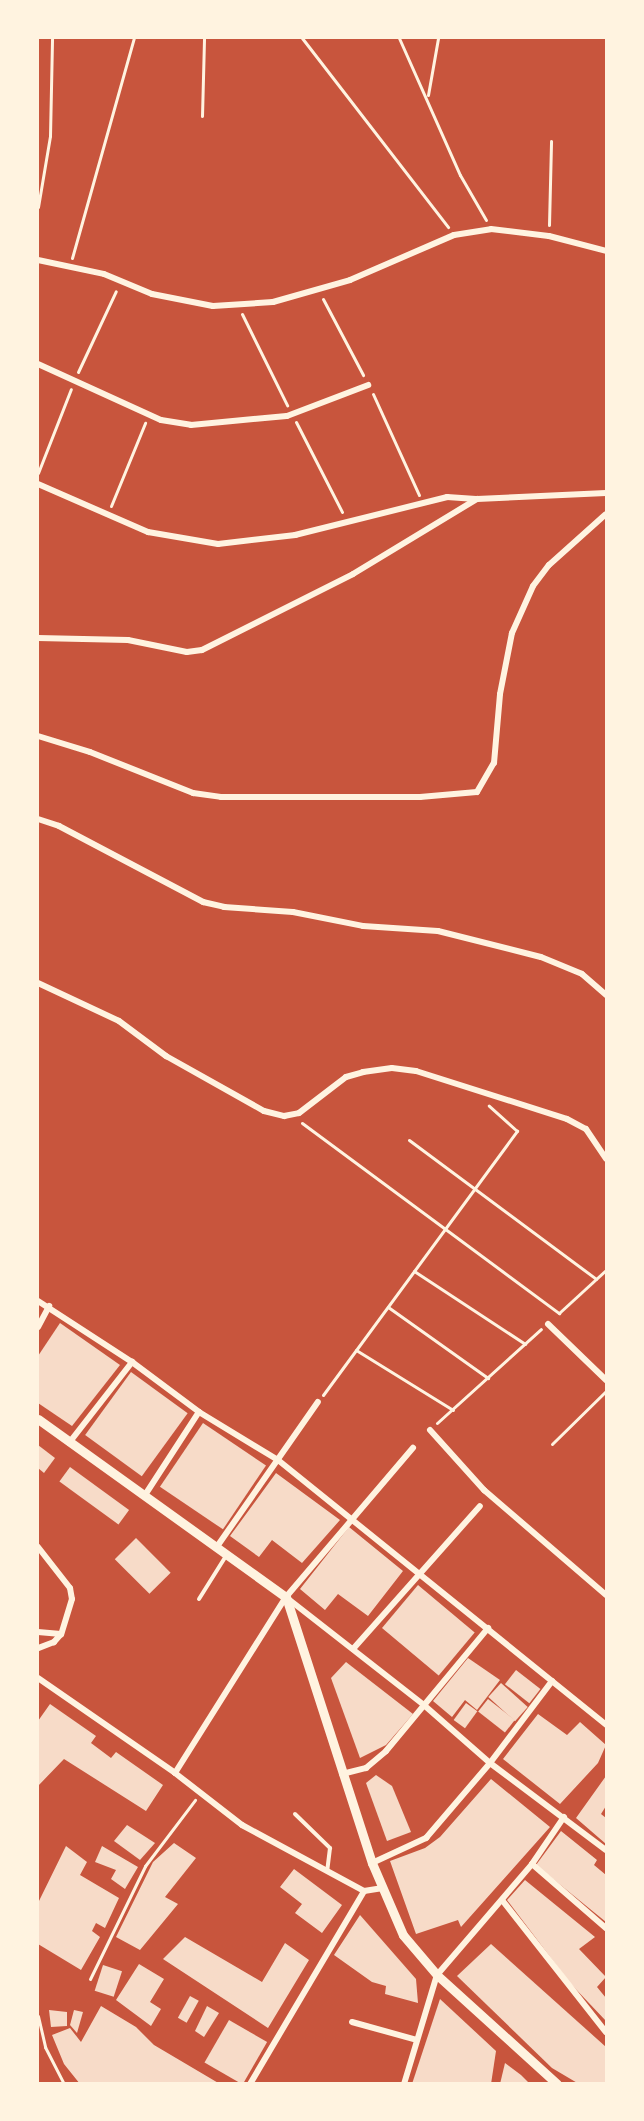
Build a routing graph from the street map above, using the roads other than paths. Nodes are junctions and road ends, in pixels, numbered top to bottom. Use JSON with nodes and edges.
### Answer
{"nodes":[{"id":1,"x":606,"y":251,"type":"edge"},
{"id":2,"x":38,"y":260,"type":"edge"},
{"id":3,"x":38,"y":364,"type":"edge"},
{"id":4,"x":368,"y":385,"type":"dead end"},
{"id":5,"x":38,"y":484,"type":"edge"},
{"id":6,"x":606,"y":493,"type":"edge"},
{"id":7,"x":477,"y":499,"type":"junction"},
{"id":8,"x":606,"y":514,"type":"edge"},
{"id":9,"x":38,"y":638,"type":"edge"},
{"id":10,"x":38,"y":736,"type":"edge"},
{"id":11,"x":38,"y":819,"type":"edge"},
{"id":12,"x":38,"y":983,"type":"edge"},
{"id":13,"x":606,"y":995,"type":"edge"},
{"id":14,"x":606,"y":1159,"type":"edge"},
{"id":15,"x":38,"y":1301,"type":"edge"},
{"id":16,"x":49,"y":1306,"type":"junction"},
{"id":17,"x":548,"y":1323,"type":"road end"},
{"id":18,"x":38,"y":1327,"type":"edge"},
{"id":19,"x":132,"y":1362,"type":"junction"},
{"id":20,"x":606,"y":1380,"type":"edge"},
{"id":21,"x":318,"y":1402,"type":"road end"},
{"id":22,"x":199,"y":1413,"type":"junction"},
{"id":23,"x":38,"y":1419,"type":"edge"},
{"id":24,"x":430,"y":1430,"type":"road end"},
{"id":25,"x":69,"y":1443,"type":"junction"},
{"id":26,"x":413,"y":1448,"type":"dead end"},
{"id":27,"x":278,"y":1460,"type":"junction"},
{"id":28,"x":145,"y":1495,"type":"junction"},
{"id":29,"x":480,"y":1506,"type":"dead end"},
{"id":30,"x":351,"y":1516,"type":"junction"},
{"id":31,"x":38,"y":1547,"type":"edge"},
{"id":32,"x":216,"y":1548,"type":"junction"},
{"id":33,"x":226,"y":1555,"type":"junction"},
{"id":34,"x":419,"y":1571,"type":"junction"},
{"id":35,"x":606,"y":1595,"type":"edge"},
{"id":36,"x":285,"y":1597,"type":"junction"},
{"id":37,"x":199,"y":1599,"type":"dead end"},
{"id":38,"x":488,"y":1628,"type":"junction"},
{"id":39,"x":38,"y":1632,"type":"edge"},
{"id":40,"x":61,"y":1634,"type":"junction"},
{"id":41,"x":38,"y":1648,"type":"edge"},
{"id":42,"x":353,"y":1649,"type":"junction"},
{"id":43,"x":38,"y":1678,"type":"edge"},
{"id":44,"x":552,"y":1681,"type":"junction"},
{"id":45,"x":425,"y":1706,"type":"junction"},
{"id":46,"x":606,"y":1725,"type":"edge"},
{"id":47,"x":490,"y":1763,"type":"junction"},
{"id":48,"x":175,"y":1773,"type":"junction"},
{"id":49,"x":342,"y":1774,"type":"junction"},
{"id":50,"x":295,"y":1814,"type":"dead end"},
{"id":51,"x":564,"y":1817,"type":"junction"},
{"id":52,"x":606,"y":1850,"type":"edge"},
{"id":53,"x":372,"y":1863,"type":"junction"},
{"id":54,"x":532,"y":1864,"type":"junction"},
{"id":55,"x":327,"y":1871,"type":"junction"},
{"id":56,"x":383,"y":1888,"type":"junction"},
{"id":57,"x":364,"y":1891,"type":"junction"},
{"id":58,"x":502,"y":1900,"type":"junction"},
{"id":59,"x":606,"y":1928,"type":"edge"},
{"id":60,"x":436,"y":1975,"type":"junction"},
{"id":61,"x":352,"y":2022,"type":"dead end"},
{"id":62,"x":606,"y":2032,"type":"edge"},
{"id":63,"x":417,"y":2040,"type":"junction"},
{"id":64,"x":250,"y":2084,"type":"edge"},
{"id":65,"x":404,"y":2084,"type":"edge"},
{"id":66,"x":557,"y":2084,"type":"edge"}],
"edges":[{"from":1,"to":2,"type":"street"},
{"from":3,"to":4,"type":"street"},
{"from":5,"to":7,"type":"street"},
{"from":6,"to":7,"type":"street"},
{"from":7,"to":9,"type":"street"},
{"from":8,"to":10,"type":"street"},
{"from":11,"to":13,"type":"street"},
{"from":12,"to":14,"type":"street"},
{"from":15,"to":16,"type":"street"},
{"from":16,"to":18,"type":"street"},
{"from":16,"to":19,"type":"street"},
{"from":17,"to":20,"type":"street"},
{"from":19,"to":22,"type":"street"},
{"from":19,"to":25,"type":"street"},
{"from":21,"to":27,"type":"street"},
{"from":22,"to":27,"type":"street"},
{"from":22,"to":28,"type":"street"},
{"from":23,"to":25,"type":"street"},
{"from":24,"to":35,"type":"street"},
{"from":25,"to":28,"type":"street"},
{"from":26,"to":30,"type":"street"},
{"from":27,"to":30,"type":"street"},
{"from":27,"to":32,"type":"street"},
{"from":28,"to":32,"type":"street"},
{"from":29,"to":34,"type":"street"},
{"from":30,"to":34,"type":"street"},
{"from":30,"to":36,"type":"street"},
{"from":31,"to":40,"type":"street"},
{"from":32,"to":33,"type":"street"},
{"from":33,"to":36,"type":"street"},
{"from":33,"to":37,"type":"lane"},
{"from":34,"to":38,"type":"street"},
{"from":34,"to":42,"type":"street"},
{"from":36,"to":42,"type":"street"},
{"from":36,"to":48,"type":"street"},
{"from":36,"to":49,"type":"street"},
{"from":38,"to":44,"type":"street"},
{"from":38,"to":45,"type":"street"},
{"from":39,"to":40,"type":"street"},
{"from":40,"to":41,"type":"street"},
{"from":42,"to":45,"type":"street"},
{"from":43,"to":48,"type":"street"},
{"from":44,"to":46,"type":"street"},
{"from":44,"to":47,"type":"street"},
{"from":45,"to":47,"type":"street"},
{"from":45,"to":49,"type":"street"},
{"from":47,"to":51,"type":"street"},
{"from":47,"to":53,"type":"street"},
{"from":48,"to":55,"type":"street"},
{"from":49,"to":53,"type":"street"},
{"from":50,"to":55,"type":"lane"},
{"from":51,"to":52,"type":"street"},
{"from":51,"to":54,"type":"street"},
{"from":53,"to":56,"type":"street"},
{"from":54,"to":58,"type":"street"},
{"from":54,"to":59,"type":"street"},
{"from":55,"to":57,"type":"street"},
{"from":56,"to":57,"type":"street"},
{"from":56,"to":60,"type":"street"},
{"from":57,"to":64,"type":"street"},
{"from":58,"to":60,"type":"street"},
{"from":58,"to":62,"type":"street"},
{"from":60,"to":63,"type":"street"},
{"from":60,"to":66,"type":"street"},
{"from":61,"to":63,"type":"street"},
{"from":63,"to":65,"type":"street"}]}
